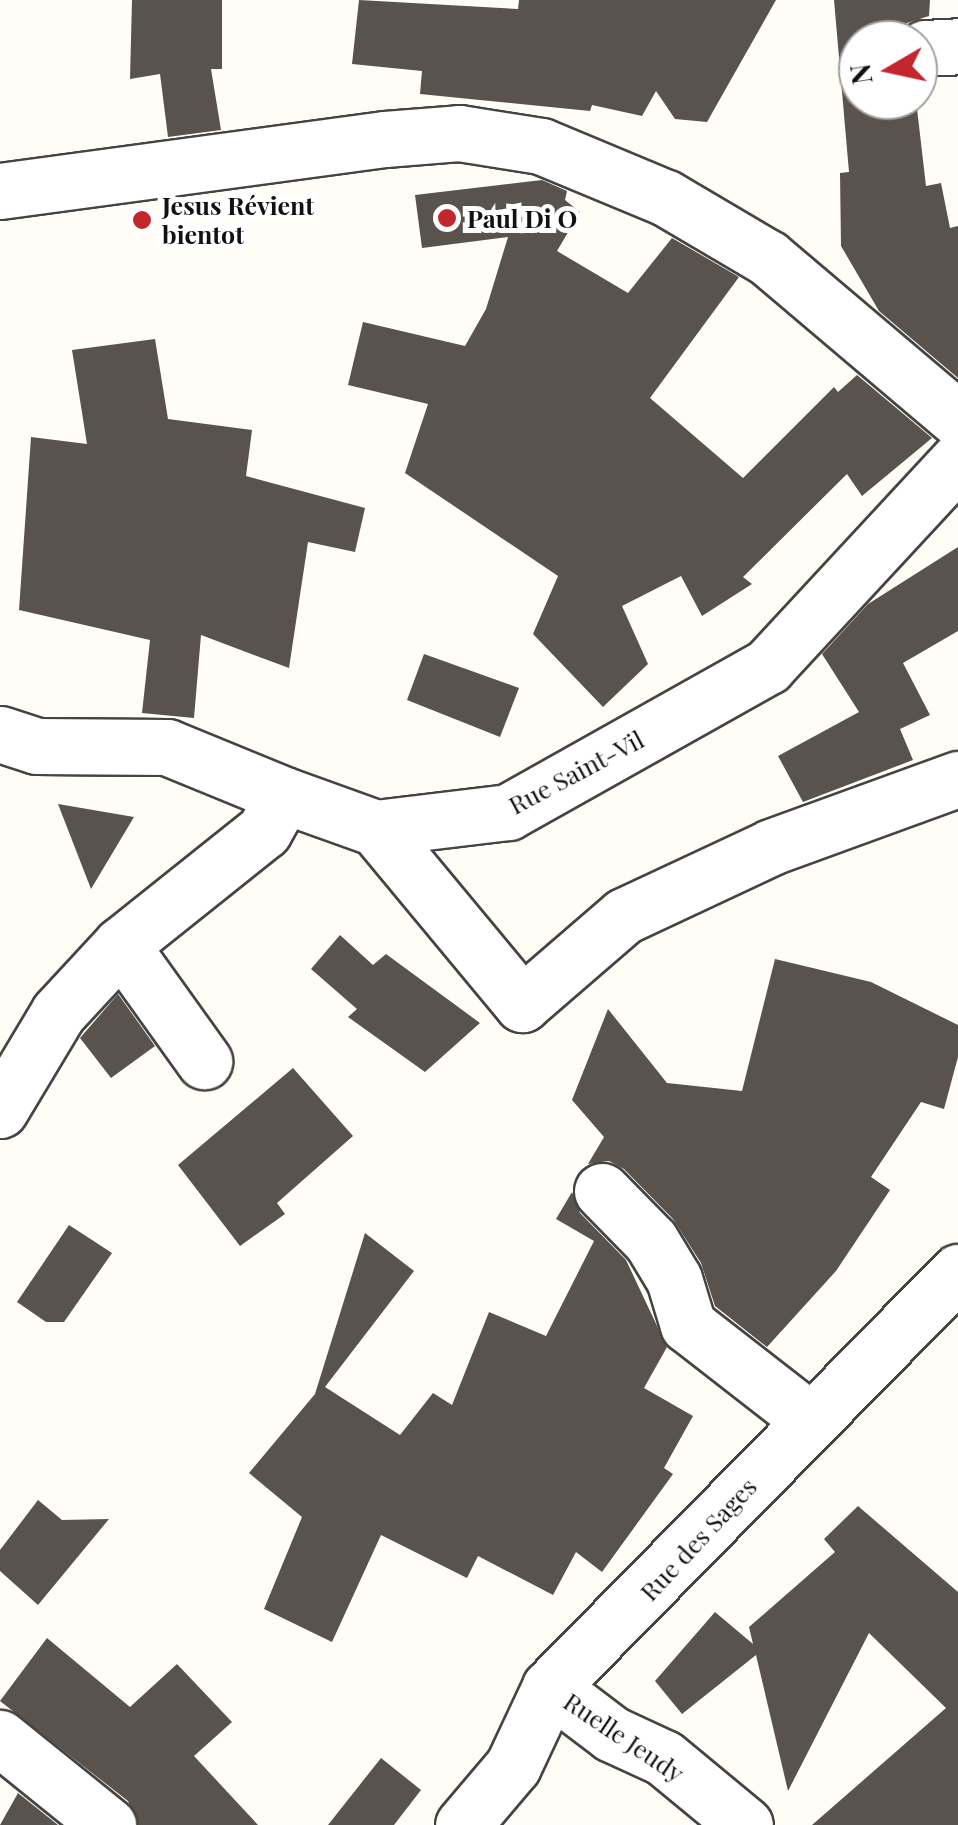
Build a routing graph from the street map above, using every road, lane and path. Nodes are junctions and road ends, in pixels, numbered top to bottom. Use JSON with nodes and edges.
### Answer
{"nodes":[{"id":1,"x":0,"y":191,"type":"edge"},
{"id":2,"x":958,"y":419,"type":"edge"},
{"id":3,"x":958,"y":461,"type":"edge"},
{"id":4,"x":0,"y":734,"type":"edge"},
{"id":5,"x":958,"y":779,"type":"edge"},
{"id":6,"x":284,"y":795,"type":"junction"},
{"id":7,"x":376,"y":828,"type":"junction"},
{"id":8,"x":121,"y":945,"type":"junction"},
{"id":9,"x":204,"y":1061,"type":"dead end"},
{"id":10,"x":0,"y":1110,"type":"edge"},
{"id":11,"x":602,"y":1191,"type":"dead end"},
{"id":12,"x":958,"y":1272,"type":"edge"},
{"id":13,"x":810,"y":1420,"type":"junction"},
{"id":14,"x":550,"y":1686,"type":"junction"},
{"id":15,"x":0,"y":1738,"type":"edge"},
{"id":16,"x":108,"y":1825,"type":"edge"},
{"id":17,"x":462,"y":1825,"type":"edge"},
{"id":18,"x":745,"y":1825,"type":"edge"}],
"edges":[{"from":1,"to":2,"type":"street"},
{"from":3,"to":7,"type":"street","name":"Rue Saint-Vil"},
{"from":4,"to":6,"type":"street","name":"Rue Saint-Vil"},
{"from":5,"to":7,"type":"street"},
{"from":6,"to":7,"type":"street","name":"Rue Saint-Vil"},
{"from":6,"to":8,"type":"street"},
{"from":8,"to":9,"type":"street"},
{"from":8,"to":10,"type":"street"},
{"from":11,"to":13,"type":"street"},
{"from":12,"to":13,"type":"street","name":"Rue des Sages"},
{"from":13,"to":14,"type":"street","name":"Rue des Sages"},
{"from":14,"to":17,"type":"street","name":"Rue des Sages"},
{"from":14,"to":18,"type":"street","name":"Ruelle Jeudy"},
{"from":15,"to":16,"type":"street"}]}
